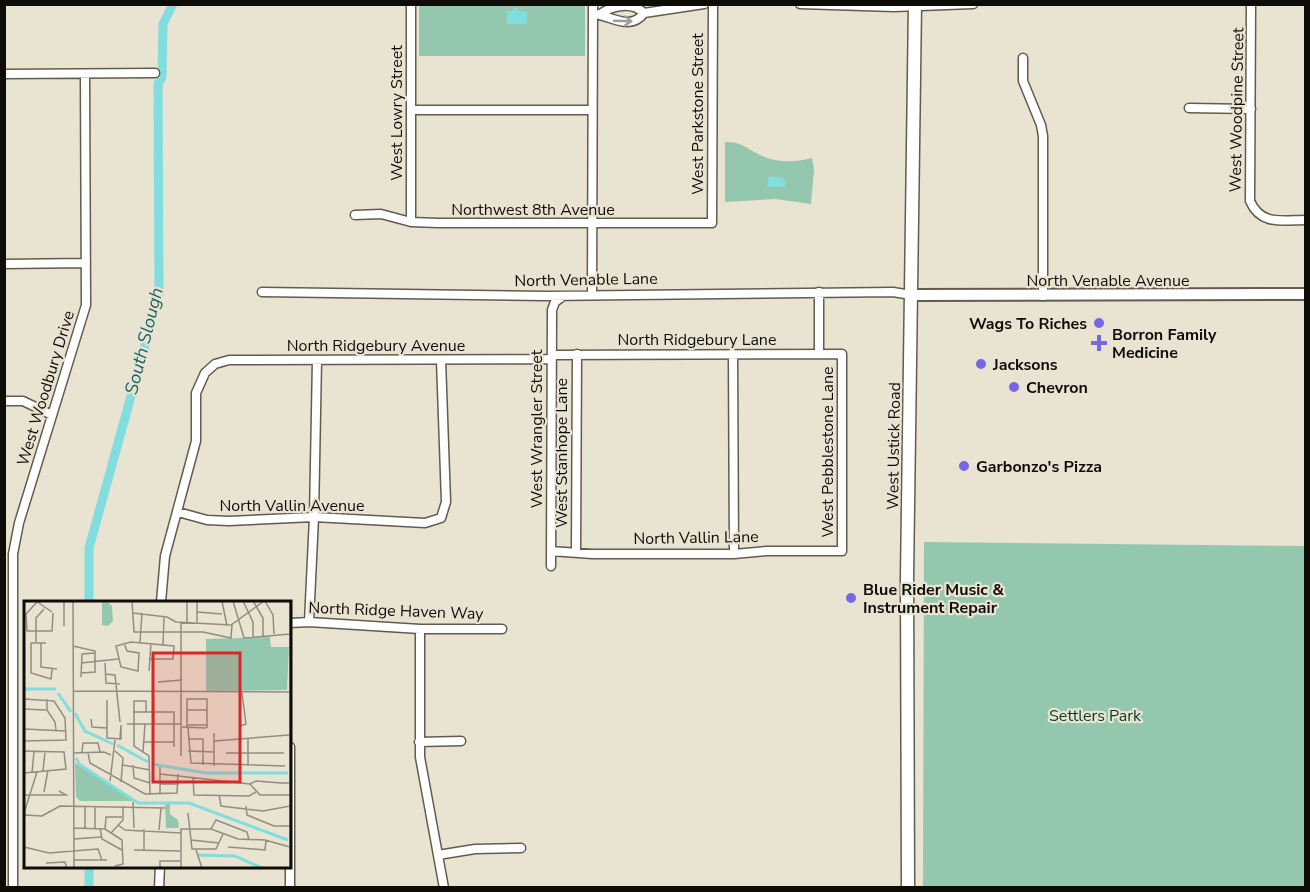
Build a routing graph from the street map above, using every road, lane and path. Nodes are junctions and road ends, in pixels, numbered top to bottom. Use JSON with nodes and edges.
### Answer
{"nodes":[{"id":1,"x":411,"y":4,"type":"edge"},
{"id":2,"x":704,"y":4,"type":"edge"},
{"id":3,"x":713,"y":4,"type":"edge"},
{"id":4,"x":800,"y":4,"type":"edge"},
{"id":5,"x":973,"y":4,"type":"edge"},
{"id":6,"x":1251,"y":4,"type":"edge"},
{"id":7,"x":915,"y":5,"type":"edge"},
{"id":8,"x":595,"y":11,"type":"edge"},
{"id":9,"x":644,"y":14,"type":"junction"},
{"id":10,"x":1023,"y":58,"type":"dead end"},
{"id":11,"x":4,"y":74,"type":"edge"},
{"id":12,"x":85,"y":74,"type":"junction"},
{"id":13,"x":155,"y":74,"type":"dead end"},
{"id":14,"x":1189,"y":108,"type":"dead end"},
{"id":15,"x":1251,"y":109,"type":"junction"},
{"id":16,"x":411,"y":111,"type":"junction"},
{"id":17,"x":592,"y":111,"type":"junction"},
{"id":18,"x":355,"y":215,"type":"dead end"},
{"id":19,"x":1305,"y":220,"type":"edge"},
{"id":20,"x":411,"y":222,"type":"junction"},
{"id":21,"x":712,"y":223,"type":"joint"},
{"id":22,"x":592,"y":224,"type":"junction"},
{"id":23,"x":86,"y":263,"type":"junction"},
{"id":24,"x":4,"y":264,"type":"edge"},
{"id":25,"x":262,"y":292,"type":"dead end"},
{"id":26,"x":819,"y":292,"type":"junction"},
{"id":27,"x":591,"y":294,"type":"junction"},
{"id":28,"x":1305,"y":294,"type":"edge"},
{"id":29,"x":563,"y":296,"type":"junction"},
{"id":30,"x":911,"y":296,"type":"junction"},
{"id":31,"x":1043,"y":296,"type":"junction"},
{"id":32,"x":577,"y":354,"type":"junction"},
{"id":33,"x":734,"y":354,"type":"junction"},
{"id":34,"x":819,"y":354,"type":"junction"},
{"id":35,"x":842,"y":354,"type":"joint"},
{"id":36,"x":552,"y":357,"type":"junction"},
{"id":37,"x":317,"y":360,"type":"junction"},
{"id":38,"x":441,"y":360,"type":"junction"},
{"id":39,"x":4,"y":401,"type":"edge"},
{"id":40,"x":52,"y":415,"type":"junction"},
{"id":41,"x":178,"y":512,"type":"junction"},
{"id":42,"x":314,"y":517,"type":"junction"},
{"id":43,"x":550,"y":551,"type":"junction"},
{"id":44,"x":576,"y":551,"type":"junction"},
{"id":45,"x":842,"y":551,"type":"joint"},
{"id":46,"x":734,"y":554,"type":"junction"},
{"id":47,"x":550,"y":566,"type":"dead end"},
{"id":48,"x":161,"y":601,"type":"edge"},
{"id":49,"x":309,"y":622,"type":"junction"},
{"id":50,"x":291,"y":623,"type":"edge"},
{"id":51,"x":420,"y":628,"type":"junction"},
{"id":52,"x":502,"y":628,"type":"dead end"},
{"id":53,"x":461,"y":741,"type":"dead end"},
{"id":54,"x":419,"y":742,"type":"junction"},
{"id":55,"x":521,"y":848,"type":"dead end"},
{"id":56,"x":438,"y":855,"type":"junction"},
{"id":57,"x":160,"y":868,"type":"edge"},
{"id":58,"x":290,"y":868,"type":"edge"},
{"id":59,"x":13,"y":888,"type":"edge"},
{"id":60,"x":159,"y":888,"type":"edge"},
{"id":61,"x":290,"y":888,"type":"edge"},
{"id":62,"x":444,"y":888,"type":"edge"},
{"id":63,"x":908,"y":888,"type":"edge"}],
"edges":[{"from":1,"to":16,"type":"street","name":"West Lowry Street"},
{"from":2,"to":9,"type":"street"},
{"from":3,"to":21,"type":"street","name":"West Parkstone Street"},
{"from":4,"to":7,"type":"street"},
{"from":5,"to":7,"type":"street"},
{"from":6,"to":15,"type":"street","name":"West Woodpine Street"},
{"from":7,"to":30,"type":"main road","name":"West Ustick Road"},
{"from":8,"to":9,"type":"street"},
{"from":8,"to":9,"type":"street","one_way":true},
{"from":8,"to":17,"type":"street"},
{"from":10,"to":31,"type":"street"},
{"from":11,"to":12,"type":"street"},
{"from":12,"to":13,"type":"street"},
{"from":12,"to":23,"type":"street","name":"West Woodbury Drive"},
{"from":14,"to":15,"type":"street"},
{"from":15,"to":19,"type":"street","name":"West Woodpine Street"},
{"from":16,"to":17,"type":"street"},
{"from":16,"to":20,"type":"street","name":"West Lowry Street"},
{"from":17,"to":22,"type":"street"},
{"from":18,"to":20,"type":"street","name":"Northwest 8th Avenue"},
{"from":20,"to":22,"type":"street","name":"Northwest 8th Avenue"},
{"from":21,"to":22,"type":"street","name":"Northwest 8th Avenue"},
{"from":22,"to":27,"type":"street"},
{"from":23,"to":24,"type":"street"},
{"from":23,"to":40,"type":"street","name":"West Woodbury Drive"},
{"from":25,"to":29,"type":"street","name":"North Venable Lane"},
{"from":26,"to":27,"type":"street","name":"North Venable Lane"},
{"from":26,"to":30,"type":"street","name":"North Venable Lane"},
{"from":26,"to":34,"type":"street","name":"West Pebblestone Lane"},
{"from":27,"to":29,"type":"street","name":"North Venable Lane"},
{"from":28,"to":31,"type":"street","name":"North Venable Avenue"},
{"from":29,"to":36,"type":"street","name":"West Wrangler Street"},
{"from":30,"to":31,"type":"street","name":"North Venable Avenue"},
{"from":30,"to":63,"type":"main road","name":"West Ustick Road"},
{"from":32,"to":33,"type":"street","name":"North Ridgebury Lane"},
{"from":32,"to":36,"type":"street","name":"North Ridgebury Lane"},
{"from":32,"to":44,"type":"street","name":"West Stanhope Lane"},
{"from":33,"to":34,"type":"street","name":"North Ridgebury Lane"},
{"from":33,"to":46,"type":"street"},
{"from":34,"to":35,"type":"street","name":"North Ridgebury Lane"},
{"from":35,"to":45,"type":"street","name":"West Pebblestone Lane"},
{"from":36,"to":38,"type":"street","name":"North Ridgebury Avenue"},
{"from":36,"to":43,"type":"street","name":"West Wrangler Street"},
{"from":37,"to":38,"type":"street","name":"North Ridgebury Avenue"},
{"from":37,"to":41,"type":"street","name":"North Ridgebury Avenue"},
{"from":37,"to":42,"type":"street"},
{"from":38,"to":42,"type":"street","name":"North Vallin Avenue"},
{"from":39,"to":40,"type":"street"},
{"from":40,"to":59,"type":"street","name":"West Woodbury Drive"},
{"from":41,"to":42,"type":"street","name":"North Vallin Avenue"},
{"from":41,"to":48,"type":"street"},
{"from":42,"to":49,"type":"street"},
{"from":43,"to":44,"type":"street","name":"North Vallin Lane"},
{"from":43,"to":47,"type":"street","name":"West Wrangler Street"},
{"from":44,"to":46,"type":"street","name":"North Vallin Lane"},
{"from":45,"to":46,"type":"street","name":"North Vallin Lane"},
{"from":49,"to":50,"type":"street","name":"North Ridge Haven Way"},
{"from":49,"to":51,"type":"street","name":"North Ridge Haven Way"},
{"from":51,"to":52,"type":"street","name":"North Ridge Haven Way"},
{"from":51,"to":54,"type":"street"},
{"from":53,"to":54,"type":"street"},
{"from":54,"to":56,"type":"street"},
{"from":55,"to":56,"type":"street"},
{"from":56,"to":62,"type":"street"},
{"from":57,"to":60,"type":"street"},
{"from":58,"to":61,"type":"street"}]}
